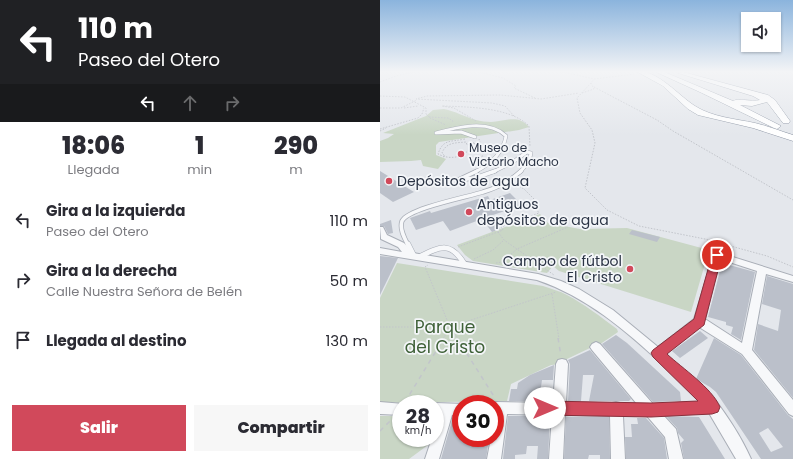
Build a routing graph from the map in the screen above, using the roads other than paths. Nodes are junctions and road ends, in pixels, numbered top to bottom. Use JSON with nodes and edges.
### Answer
{"nodes":[{"id":1,"x":674,"y":92,"type":"edge"},
{"id":2,"x":704,"y":92,"type":"edge"},
{"id":3,"x":708,"y":92,"type":"edge"},
{"id":4,"x":711,"y":92,"type":"edge"},
{"id":5,"x":751,"y":92,"type":"edge"},
{"id":6,"x":751,"y":92,"type":"edge"},
{"id":7,"x":748,"y":104,"type":"junction"},
{"id":8,"x":732,"y":108,"type":"junction"},
{"id":9,"x":695,"y":110,"type":"junction"},
{"id":10,"x":789,"y":124,"type":"edge"},
{"id":11,"x":756,"y":126,"type":"junction"},
{"id":12,"x":793,"y":133,"type":"edge"},
{"id":13,"x":475,"y":137,"type":"dead end"},
{"id":14,"x":793,"y":138,"type":"edge"},
{"id":15,"x":380,"y":229,"type":"edge"},
{"id":16,"x":380,"y":251,"type":"edge"},
{"id":17,"x":414,"y":257,"type":"junction"},
{"id":18,"x":464,"y":263,"type":"junction"},
{"id":19,"x":762,"y":269,"type":"junction"},
{"id":20,"x":793,"y":278,"type":"edge"},
{"id":21,"x":699,"y":321,"type":"junction"},
{"id":22,"x":596,"y":347,"type":"dead end"},
{"id":23,"x":746,"y":351,"type":"junction"},
{"id":24,"x":658,"y":353,"type":"junction"},
{"id":25,"x":562,"y":364,"type":"road end"},
{"id":26,"x":712,"y":407,"type":"junction"},
{"id":27,"x":380,"y":408,"type":"edge"},
{"id":28,"x":392,"y":408,"type":"edge"},
{"id":29,"x":504,"y":408,"type":"edge"},
{"id":30,"x":559,"y":408,"type":"junction"},
{"id":31,"x":616,"y":408,"type":"junction"},
{"id":32,"x":651,"y":410,"type":"junction"},
{"id":33,"x":793,"y":410,"type":"edge"},
{"id":34,"x":434,"y":447,"type":"edge"},
{"id":35,"x":495,"y":447,"type":"edge"},
{"id":36,"x":432,"y":459,"type":"edge"},
{"id":37,"x":494,"y":459,"type":"edge"},
{"id":38,"x":556,"y":459,"type":"edge"},
{"id":39,"x":618,"y":459,"type":"edge"},
{"id":40,"x":676,"y":459,"type":"edge"},
{"id":41,"x":744,"y":459,"type":"edge"}],
"edges":[{"from":1,"to":9,"type":"highway"},
{"from":2,"to":8,"type":"highway"},
{"from":3,"to":12,"type":"highway"},
{"from":4,"to":7,"type":"highway"},
{"from":5,"to":7,"type":"highway"},
{"from":6,"to":10,"type":"highway"},
{"from":7,"to":10,"type":"highway"},
{"from":8,"to":9,"type":"highway"},
{"from":8,"to":11,"type":"highway"},
{"from":9,"to":11,"type":"highway"},
{"from":11,"to":14,"type":"highway"},
{"from":13,"to":17,"type":"lane"},
{"from":15,"to":17,"type":"street"},
{"from":16,"to":17,"type":"street"},
{"from":17,"to":18,"type":"street"},
{"from":17,"to":18,"type":"lane"},
{"from":18,"to":24,"type":"street"},
{"from":19,"to":20,"type":"street"},
{"from":19,"to":21,"type":"street"},
{"from":19,"to":23,"type":"street"},
{"from":21,"to":23,"type":"street"},
{"from":21,"to":24,"type":"street"},
{"from":22,"to":32,"type":"street"},
{"from":23,"to":33,"type":"street"},
{"from":24,"to":26,"type":"street"},
{"from":25,"to":30,"type":"street"},
{"from":26,"to":32,"type":"street"},
{"from":26,"to":41,"type":"street"},
{"from":27,"to":28,"type":"street"},
{"from":29,"to":30,"type":"street"},
{"from":30,"to":31,"type":"street"},
{"from":30,"to":38,"type":"street"},
{"from":31,"to":32,"type":"street"},
{"from":31,"to":39,"type":"street"},
{"from":32,"to":40,"type":"street"},
{"from":34,"to":36,"type":"street"},
{"from":35,"to":37,"type":"street"}]}
